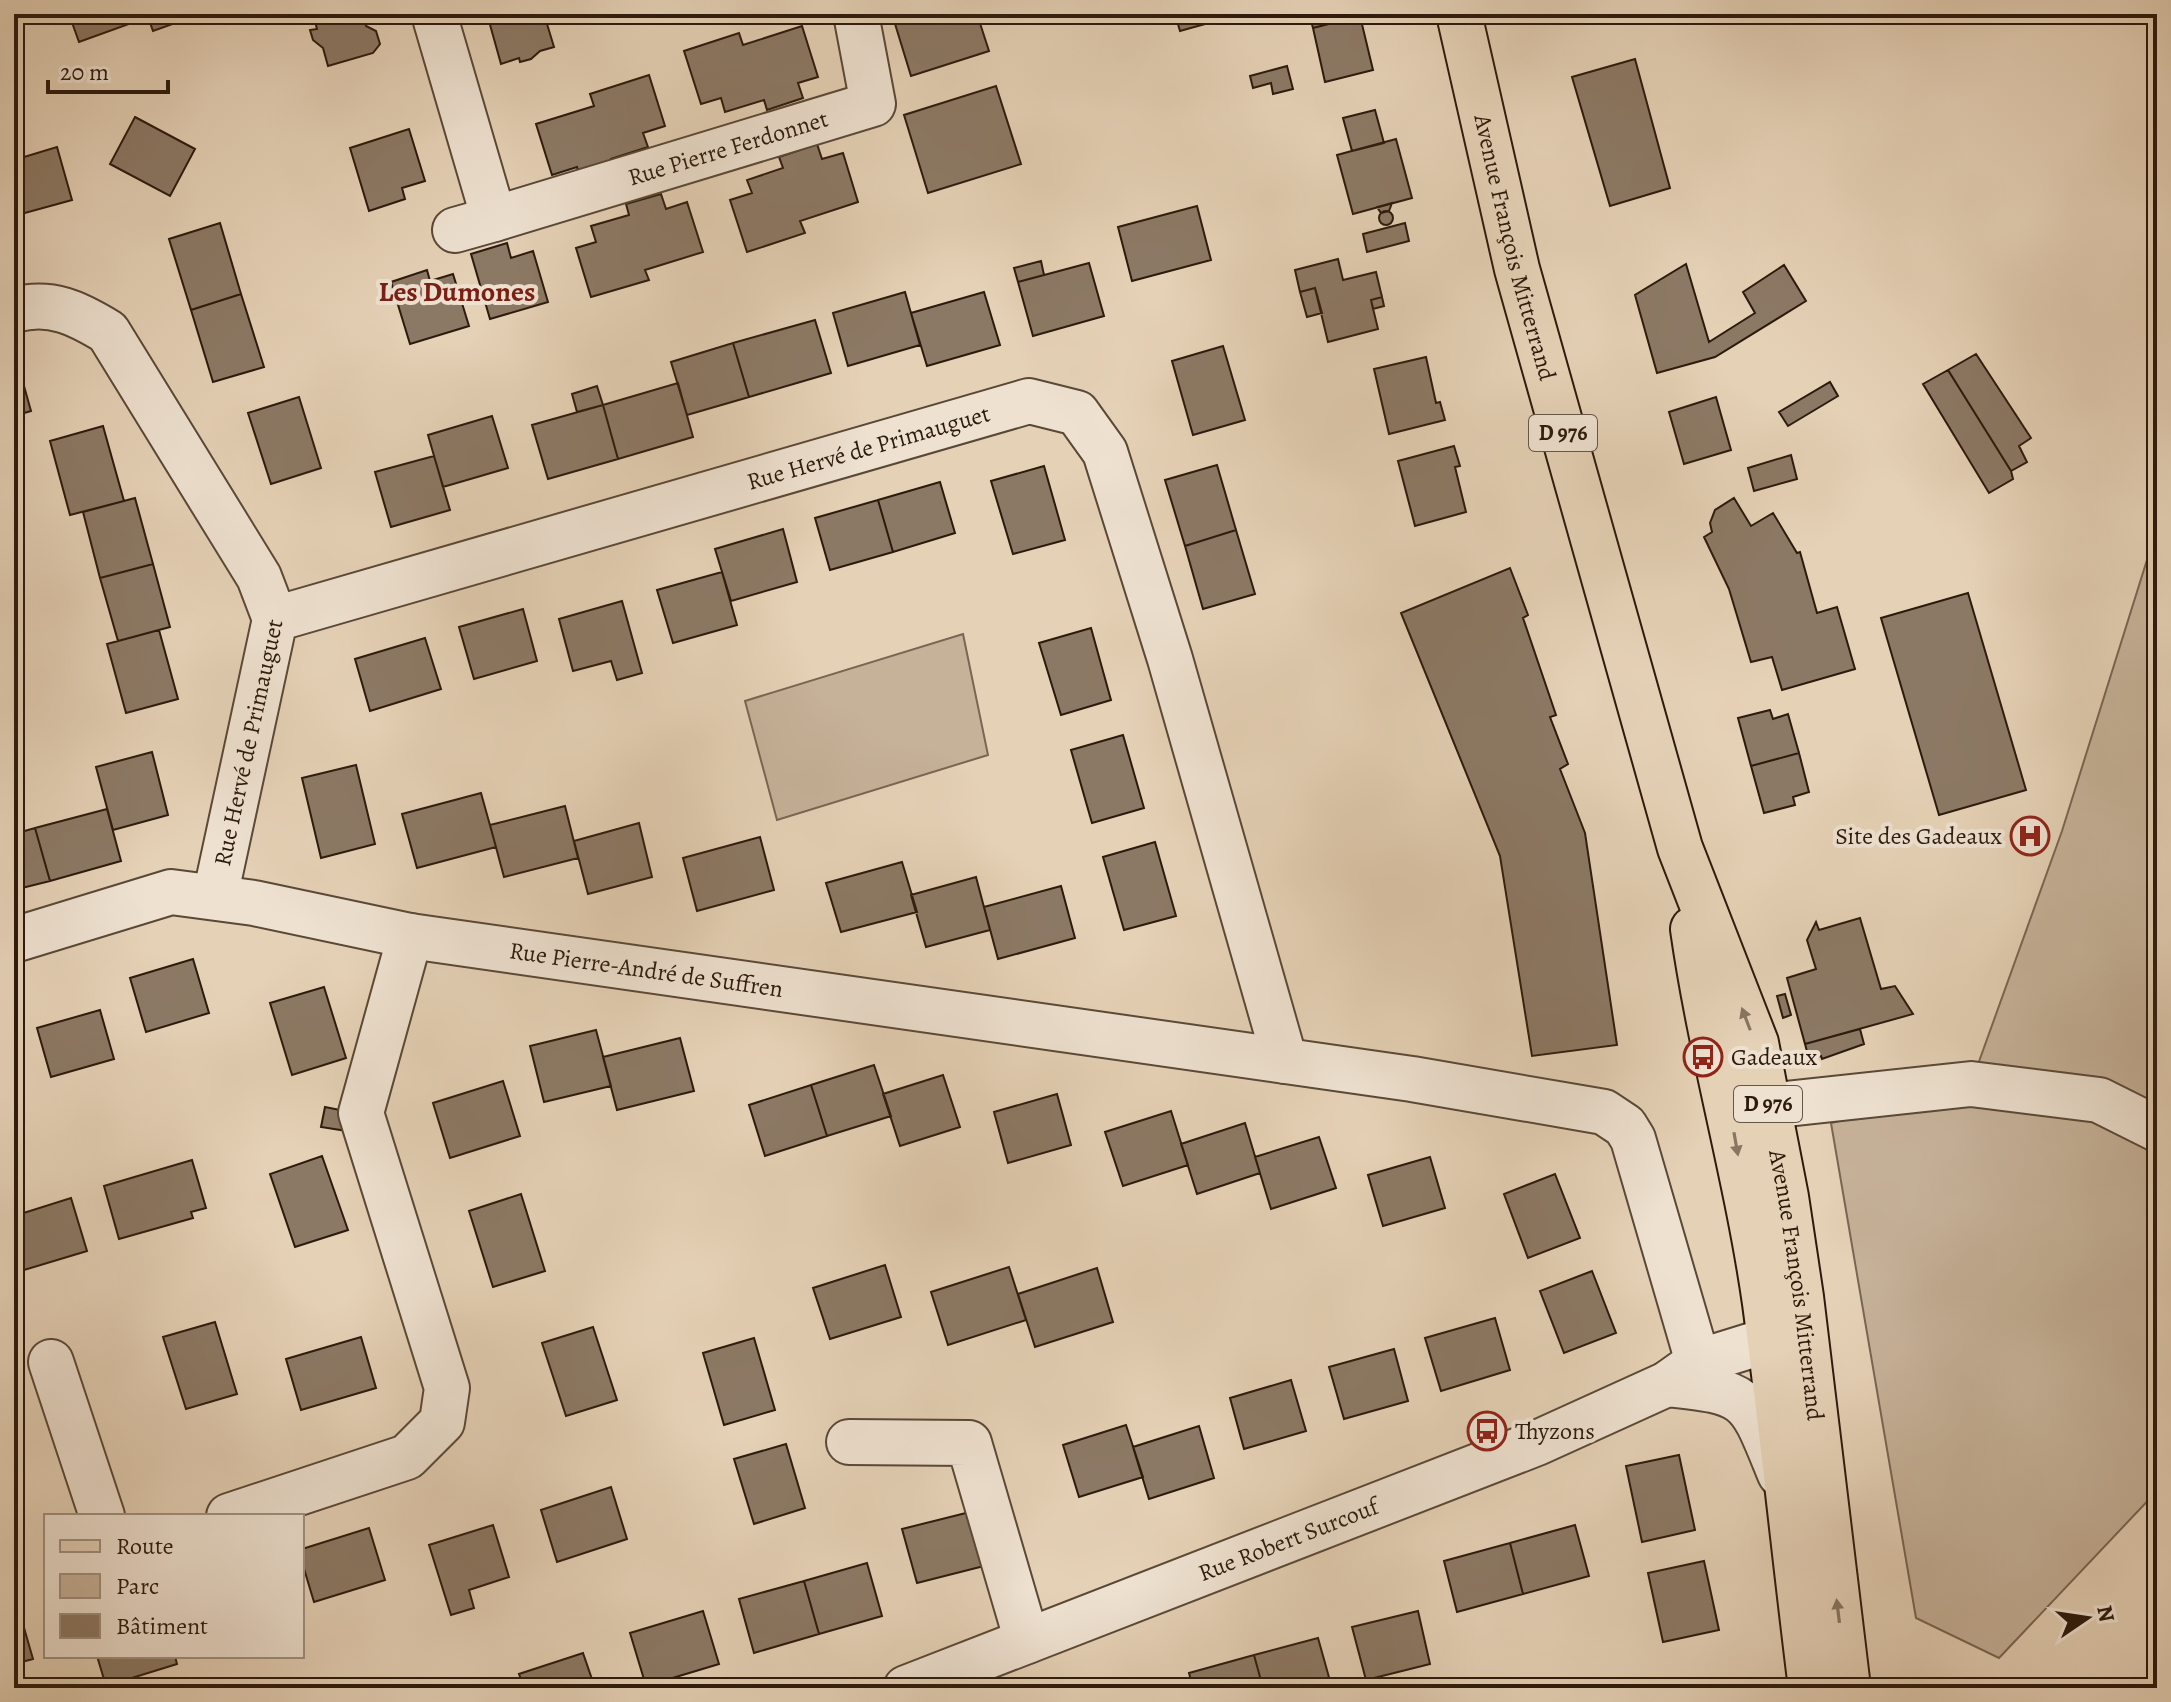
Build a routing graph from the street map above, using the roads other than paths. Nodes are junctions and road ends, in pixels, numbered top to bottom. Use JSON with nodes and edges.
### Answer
{"nodes":[{"id":1,"x":434,"y":14,"type":"edge"},
{"id":2,"x":856,"y":14,"type":"edge"},
{"id":3,"x":1459,"y":14,"type":"edge"},
{"id":4,"x":14,"y":310,"type":"edge"},
{"id":5,"x":275,"y":619,"type":"junction"},
{"id":6,"x":1680,"y":848,"type":"junction"},
{"id":7,"x":215,"y":897,"type":"junction"},
{"id":8,"x":410,"y":936,"type":"junction"},
{"id":9,"x":14,"y":940,"type":"edge"},
{"id":10,"x":1285,"y":1061,"type":"junction"},
{"id":11,"x":1768,"y":1106,"type":"junction"},
{"id":12,"x":2157,"y":1129,"type":"edge"},
{"id":13,"x":1769,"y":1340,"type":"junction"},
{"id":14,"x":51,"y":1362,"type":"dead end"},
{"id":15,"x":1809,"y":1371,"type":"junction"},
{"id":16,"x":1682,"y":1373,"type":"junction"},
{"id":17,"x":849,"y":1442,"type":"dead end"},
{"id":18,"x":1787,"y":1490,"type":"junction"},
{"id":19,"x":101,"y":1514,"type":"edge"},
{"id":20,"x":235,"y":1514,"type":"edge"},
{"id":21,"x":1027,"y":1641,"type":"junction"},
{"id":22,"x":906,"y":1688,"type":"edge"},
{"id":23,"x":1811,"y":1688,"type":"edge"},
{"id":24,"x":1848,"y":1688,"type":"edge"}],
"edges":[{"from":1,"to":2,"type":"street","name":"Rue Pierre Ferdonnet"},
{"from":3,"to":6,"type":"main road","name":"Avenue François Mitterrand","number":"D 976"},
{"from":4,"to":5,"type":"street"},
{"from":5,"to":7,"type":"street","name":"Rue Hervé de Primauguet"},
{"from":5,"to":10,"type":"street","name":"Rue Hervé de Primauguet"},
{"from":11,"to":6,"type":"main road","name":"Avenue François Mitterrand","number":"D 976","one_way":true},
{"from":6,"to":13,"type":"main road","name":"Avenue François Mitterrand","number":"D 976","one_way":true},
{"from":7,"to":8,"type":"street","name":"Rue Pierre-André de Suffren"},
{"from":7,"to":9,"type":"street","name":"Rue Pierre-André de Suffren"},
{"from":8,"to":10,"type":"street","name":"Rue Pierre-André de Suffren"},
{"from":8,"to":20,"type":"street"},
{"from":10,"to":16,"type":"street","name":"Rue Pierre-André de Suffren"},
{"from":11,"to":12,"type":"street"},
{"from":11,"to":15,"type":"main road","name":"Avenue François Mitterrand","number":"D 976"},
{"from":13,"to":15,"type":"street"},
{"from":13,"to":16,"type":"street","name":"Rue Robert Surcouf"},
{"from":13,"to":18,"type":"main road","name":"Avenue François Mitterrand","number":"D 976"},
{"from":14,"to":19,"type":"street"},
{"from":24,"to":15,"type":"main road","name":"Avenue François Mitterrand","number":"D 976","one_way":true},
{"from":16,"to":18,"type":"street"},
{"from":16,"to":21,"type":"street","name":"Rue Robert Surcouf"},
{"from":17,"to":21,"type":"street"},
{"from":18,"to":23,"type":"main road","name":"Avenue François Mitterrand","number":"D 976"},
{"from":21,"to":22,"type":"street","name":"Rue Robert Surcouf"}]}
